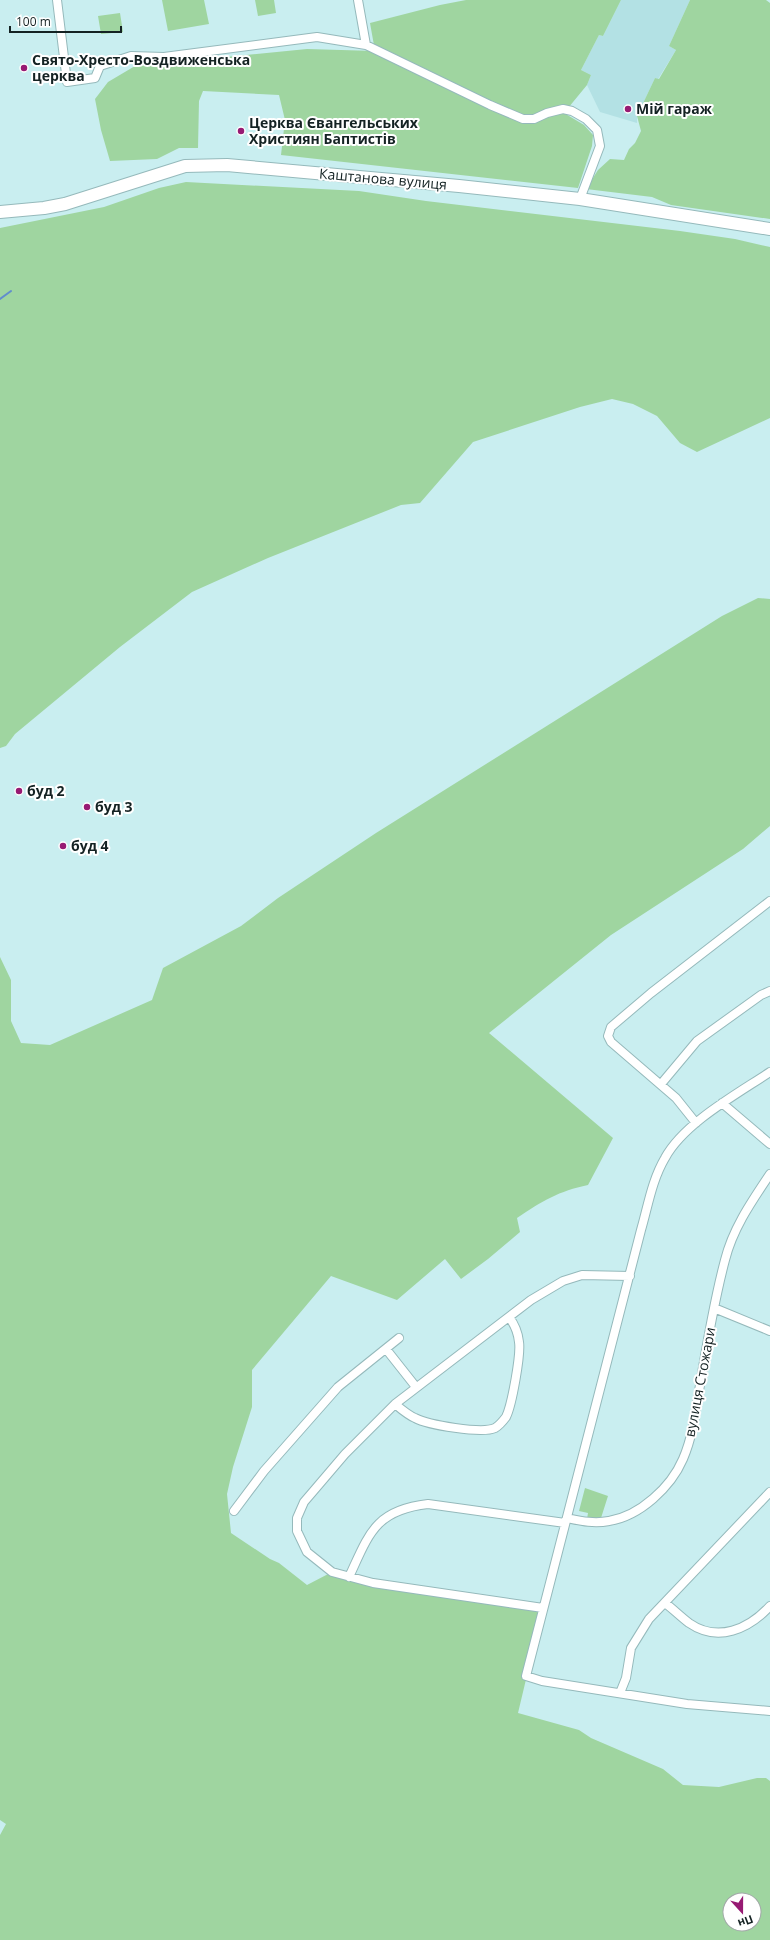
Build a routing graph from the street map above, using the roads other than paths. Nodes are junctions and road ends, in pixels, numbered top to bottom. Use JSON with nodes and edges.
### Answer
{"nodes":[{"id":1,"x":57,"y":0,"type":"edge"},
{"id":2,"x":358,"y":0,"type":"edge"},
{"id":3,"x":366,"y":45,"type":"junction"},
{"id":4,"x":580,"y":199,"type":"junction"},
{"id":5,"x":0,"y":212,"type":"edge"},
{"id":6,"x":770,"y":229,"type":"edge"},
{"id":7,"x":770,"y":902,"type":"edge"},
{"id":8,"x":770,"y":991,"type":"edge"},
{"id":9,"x":770,"y":1072,"type":"edge"},
{"id":10,"x":660,"y":1084,"type":"junction"},
{"id":11,"x":722,"y":1103,"type":"junction"},
{"id":12,"x":696,"y":1123,"type":"junction"},
{"id":13,"x":770,"y":1144,"type":"edge"},
{"id":14,"x":770,"y":1174,"type":"edge"},
{"id":15,"x":630,"y":1276,"type":"junction"},
{"id":16,"x":714,"y":1308,"type":"junction"},
{"id":17,"x":509,"y":1317,"type":"junction"},
{"id":18,"x":770,"y":1331,"type":"edge"},
{"id":19,"x":400,"y":1338,"type":"dead end"},
{"id":20,"x":386,"y":1349,"type":"junction"},
{"id":21,"x":416,"y":1387,"type":"junction"},
{"id":22,"x":395,"y":1404,"type":"junction"},
{"id":23,"x":770,"y":1492,"type":"edge"},
{"id":24,"x":234,"y":1510,"type":"dead end"},
{"id":25,"x":566,"y":1521,"type":"junction"},
{"id":26,"x":348,"y":1577,"type":"junction"},
{"id":27,"x":665,"y":1602,"type":"junction"},
{"id":28,"x":770,"y":1606,"type":"edge"},
{"id":29,"x":543,"y":1608,"type":"junction"},
{"id":30,"x":620,"y":1694,"type":"junction"},
{"id":31,"x":770,"y":1711,"type":"edge"}],
"edges":[{"from":1,"to":3,"type":"street"},
{"from":2,"to":3,"type":"street"},
{"from":3,"to":4,"type":"street"},
{"from":4,"to":5,"type":"main road","name":"Каштанова вулиця"},
{"from":4,"to":6,"type":"main road","name":"Каштанова вулиця"},
{"from":7,"to":10,"type":"street"},
{"from":8,"to":10,"type":"street"},
{"from":9,"to":11,"type":"street"},
{"from":10,"to":12,"type":"street"},
{"from":11,"to":12,"type":"street"},
{"from":11,"to":13,"type":"street"},
{"from":12,"to":15,"type":"street"},
{"from":14,"to":16,"type":"street","name":"вулиця Стожари"},
{"from":15,"to":17,"type":"street"},
{"from":15,"to":25,"type":"street"},
{"from":16,"to":18,"type":"street"},
{"from":16,"to":25,"type":"street","name":"вулиця Стожари"},
{"from":17,"to":21,"type":"street"},
{"from":17,"to":22,"type":"street"},
{"from":19,"to":20,"type":"street"},
{"from":20,"to":21,"type":"street"},
{"from":20,"to":24,"type":"street"},
{"from":21,"to":22,"type":"street"},
{"from":22,"to":26,"type":"street"},
{"from":23,"to":27,"type":"street"},
{"from":25,"to":26,"type":"street","name":"вулиця Стожари"},
{"from":25,"to":29,"type":"street"},
{"from":26,"to":29,"type":"street"},
{"from":27,"to":28,"type":"street"},
{"from":27,"to":30,"type":"street"},
{"from":29,"to":30,"type":"street"},
{"from":30,"to":31,"type":"street"}]}
